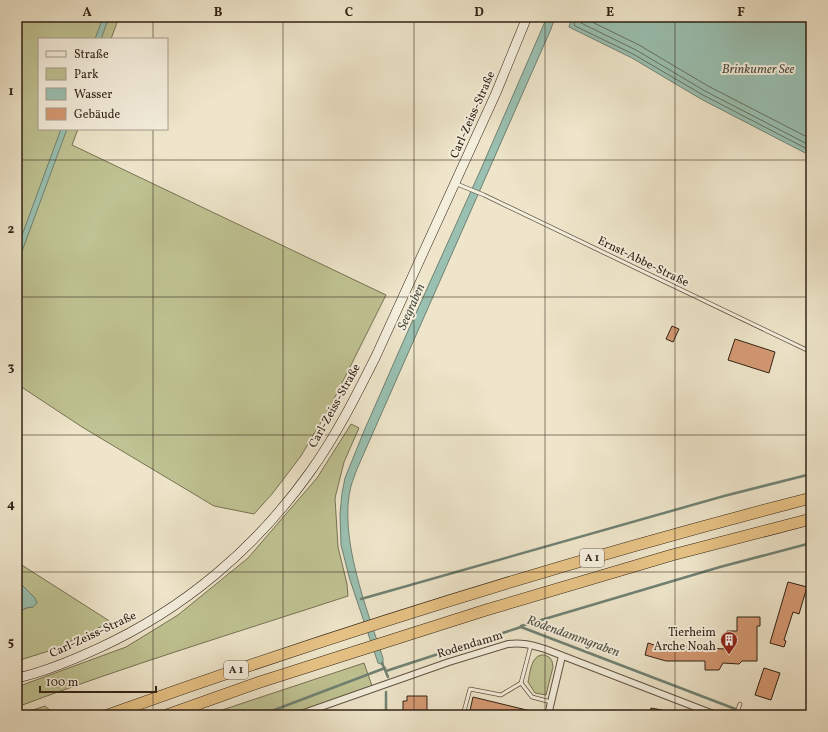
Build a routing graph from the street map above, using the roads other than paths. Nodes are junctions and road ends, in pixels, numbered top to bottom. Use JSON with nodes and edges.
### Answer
{"nodes":[{"id":1,"x":527,"y":17,"type":"edge"},
{"id":2,"x":455,"y":183,"type":"junction"},
{"id":3,"x":811,"y":352,"type":"edge"},
{"id":4,"x":811,"y":498,"type":"edge"},
{"id":5,"x":811,"y":519,"type":"edge"},
{"id":6,"x":531,"y":645,"type":"junction"},
{"id":7,"x":562,"y":656,"type":"junction"},
{"id":8,"x":17,"y":678,"type":"edge"},
{"id":9,"x":521,"y":684,"type":"junction"},
{"id":10,"x":551,"y":702,"type":"junction"},
{"id":11,"x":740,"y":704,"type":"dead end"},
{"id":12,"x":108,"y":715,"type":"edge"},
{"id":13,"x":167,"y":715,"type":"edge"},
{"id":14,"x":298,"y":715,"type":"edge"},
{"id":15,"x":463,"y":715,"type":"edge"},
{"id":16,"x":548,"y":715,"type":"edge"},
{"id":17,"x":716,"y":715,"type":"edge"},
{"id":18,"x":736,"y":715,"type":"edge"}],
"edges":[{"from":1,"to":2,"type":"main road","name":"Carl-Zeiss-Straße"},
{"from":2,"to":3,"type":"lane","name":"Ernst-Abbe-Straße"},
{"from":2,"to":8,"type":"main road","name":"Carl-Zeiss-Straße"},
{"from":4,"to":12,"type":"highway","number":"A 1"},
{"from":5,"to":13,"type":"highway","number":"A 1"},
{"from":6,"to":7,"type":"street","name":"Rodendamm"},
{"from":6,"to":9,"type":"lane"},
{"from":6,"to":14,"type":"street","name":"Rodendamm"},
{"from":7,"to":10,"type":"street"},
{"from":7,"to":17,"type":"street","name":"Rodendamm"},
{"from":9,"to":10,"type":"lane"},
{"from":9,"to":15,"type":"lane"},
{"from":10,"to":16,"type":"street"},
{"from":11,"to":18,"type":"lane"}]}
